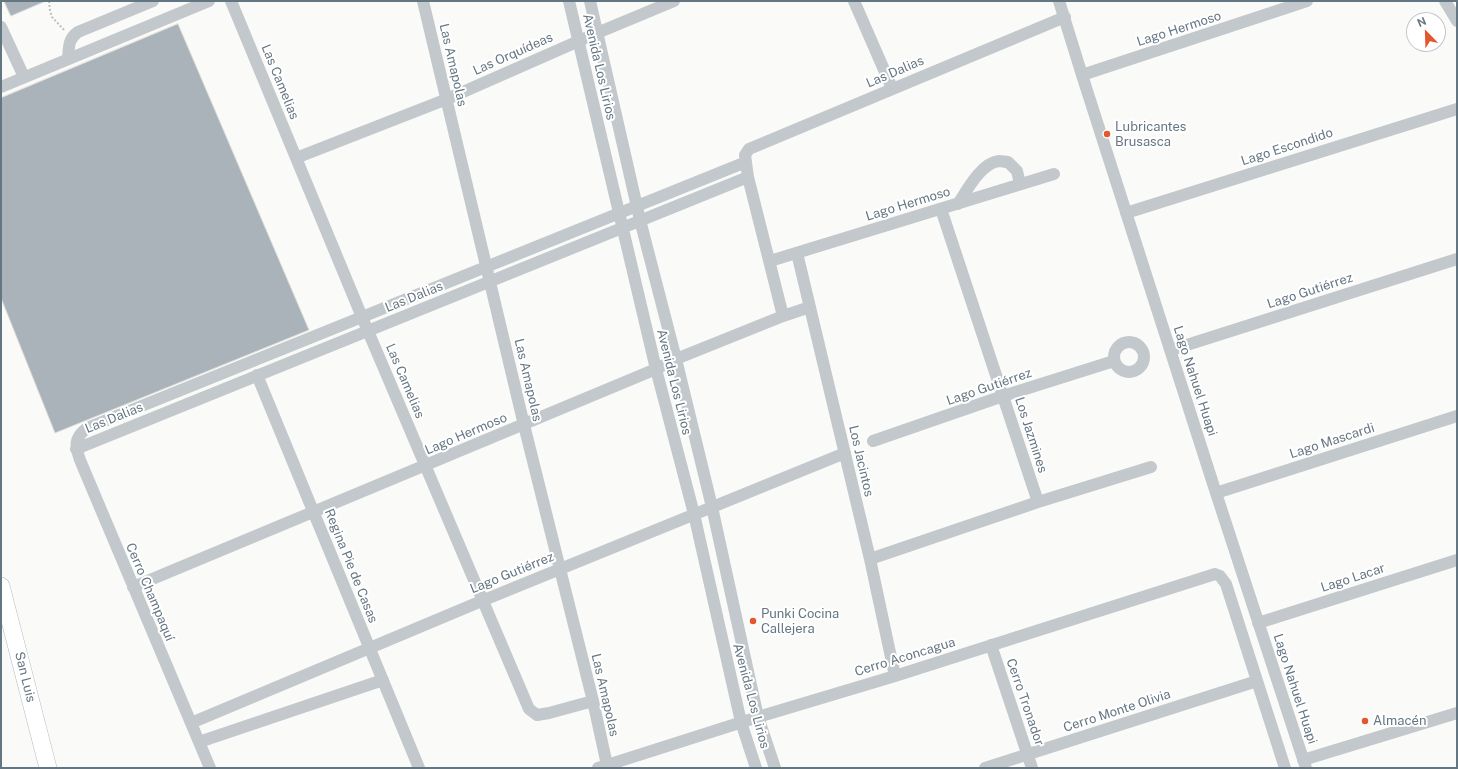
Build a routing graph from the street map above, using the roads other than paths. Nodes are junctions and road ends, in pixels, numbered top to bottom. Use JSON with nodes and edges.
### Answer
{"nodes":[{"id":1,"x":153,"y":1,"type":"edge"},
{"id":2,"x":209,"y":1,"type":"edge"},
{"id":3,"x":231,"y":1,"type":"edge"},
{"id":4,"x":423,"y":1,"type":"edge"},
{"id":5,"x":569,"y":1,"type":"edge"},
{"id":6,"x":590,"y":1,"type":"edge"},
{"id":7,"x":674,"y":1,"type":"edge"},
{"id":8,"x":854,"y":1,"type":"edge"},
{"id":9,"x":1060,"y":1,"type":"edge"},
{"id":10,"x":1307,"y":1,"type":"edge"},
{"id":11,"x":1445,"y":1,"type":"edge"},
{"id":12,"x":1065,"y":16,"type":"junction"},
{"id":13,"x":1457,"y":21,"type":"edge"},
{"id":14,"x":1,"y":27,"type":"edge"},
{"id":15,"x":597,"y":33,"type":"junction"},
{"id":16,"x":578,"y":41,"type":"junction"},
{"id":17,"x":68,"y":59,"type":"junction"},
{"id":18,"x":1082,"y":75,"type":"junction"},
{"id":19,"x":24,"y":77,"type":"junction"},
{"id":20,"x":1,"y":87,"type":"edge"},
{"id":21,"x":892,"y":88,"type":"junction"},
{"id":22,"x":447,"y":99,"type":"junction"},
{"id":23,"x":1457,"y":109,"type":"edge"},
{"id":24,"x":296,"y":158,"type":"junction"},
{"id":25,"x":746,"y":162,"type":"junction"},
{"id":26,"x":1054,"y":174,"type":"dead end"},
{"id":27,"x":748,"y":177,"type":"junction"},
{"id":28,"x":1020,"y":184,"type":"junction"},
{"id":29,"x":958,"y":204,"type":"junction"},
{"id":30,"x":637,"y":206,"type":"junction"},
{"id":31,"x":941,"y":209,"type":"junction"},
{"id":32,"x":620,"y":213,"type":"junction"},
{"id":33,"x":1126,"y":213,"type":"junction"},
{"id":34,"x":640,"y":220,"type":"junction"},
{"id":35,"x":623,"y":227,"type":"junction"},
{"id":36,"x":797,"y":253,"type":"junction"},
{"id":37,"x":1457,"y":259,"type":"edge"},
{"id":38,"x":770,"y":261,"type":"junction"},
{"id":39,"x":487,"y":266,"type":"junction"},
{"id":40,"x":491,"y":281,"type":"junction"},
{"id":41,"x":810,"y":307,"type":"junction"},
{"id":42,"x":783,"y":316,"type":"junction"},
{"id":43,"x":362,"y":317,"type":"junction"},
{"id":44,"x":368,"y":331,"type":"junction"},
{"id":45,"x":1171,"y":350,"type":"junction"},
{"id":46,"x":676,"y":359,"type":"junction"},
{"id":47,"x":1114,"y":361,"type":"dead end"},
{"id":48,"x":656,"y":369,"type":"junction"},
{"id":49,"x":257,"y":375,"type":"junction"},
{"id":50,"x":1003,"y":396,"type":"junction"},
{"id":51,"x":1457,"y":416,"type":"edge"},
{"id":52,"x":524,"y":425,"type":"junction"},
{"id":53,"x":873,"y":441,"type":"dead end"},
{"id":54,"x":76,"y":449,"type":"junction"},
{"id":55,"x":845,"y":452,"type":"junction"},
{"id":56,"x":426,"y":466,"type":"junction"},
{"id":57,"x":1151,"y":466,"type":"dead end"},
{"id":58,"x":1216,"y":493,"type":"junction"},
{"id":59,"x":1038,"y":502,"type":"junction"},
{"id":60,"x":712,"y":507,"type":"junction"},
{"id":61,"x":314,"y":513,"type":"junction"},
{"id":62,"x":694,"y":514,"type":"junction"},
{"id":63,"x":870,"y":560,"type":"junction"},
{"id":64,"x":1457,"y":560,"type":"edge"},
{"id":65,"x":560,"y":569,"type":"junction"},
{"id":66,"x":133,"y":587,"type":"junction"},
{"id":67,"x":2,"y":593,"type":"edge"},
{"id":68,"x":484,"y":600,"type":"junction"},
{"id":69,"x":1258,"y":623,"type":"junction"},
{"id":70,"x":991,"y":645,"type":"junction"},
{"id":71,"x":369,"y":648,"type":"junction"},
{"id":72,"x":895,"y":676,"type":"junction"},
{"id":73,"x":383,"y":680,"type":"junction"},
{"id":74,"x":1257,"y":682,"type":"junction"},
{"id":75,"x":593,"y":701,"type":"junction"},
{"id":76,"x":1457,"y":713,"type":"edge"},
{"id":77,"x":758,"y":717,"type":"junction"},
{"id":78,"x":741,"y":722,"type":"junction"},
{"id":79,"x":191,"y":723,"type":"junction"},
{"id":80,"x":199,"y":742,"type":"junction"},
{"id":81,"x":1028,"y":754,"type":"junction"},
{"id":82,"x":1305,"y":764,"type":"edge"},
{"id":83,"x":602,"y":767,"type":"edge"},
{"id":84,"x":48,"y":768,"type":"edge"},
{"id":85,"x":210,"y":768,"type":"edge"},
{"id":86,"x":419,"y":768,"type":"edge"},
{"id":87,"x":756,"y":768,"type":"edge"},
{"id":88,"x":775,"y":768,"type":"edge"},
{"id":89,"x":985,"y":768,"type":"edge"},
{"id":90,"x":1032,"y":768,"type":"edge"},
{"id":91,"x":1285,"y":768,"type":"edge"}],
"edges":[{"from":1,"to":17,"type":"street"},
{"from":2,"to":17,"type":"street"},
{"from":3,"to":24,"type":"street","name":"Las Camelias"},
{"from":4,"to":22,"type":"street","name":"Las Amapolas"},
{"from":5,"to":16,"type":"street","name":"Avenida Los Lirios"},
{"from":6,"to":15,"type":"street","name":"Avenida Los Lirios"},
{"from":7,"to":15,"type":"street","name":"Las Orquídeas"},
{"from":8,"to":21,"type":"street"},
{"from":9,"to":12,"type":"street","name":"Lago Nahuel Huapi"},
{"from":10,"to":18,"type":"street","name":"Lago Hermoso"},
{"from":11,"to":13,"type":"street"},
{"from":12,"to":18,"type":"street","name":"Lago Nahuel Huapi"},
{"from":12,"to":21,"type":"street","name":"Las Dalias"},
{"from":14,"to":19,"type":"street"},
{"from":15,"to":16,"type":"street","name":"Las Orquídeas"},
{"from":15,"to":30,"type":"street","name":"Avenida Los Lirios"},
{"from":16,"to":22,"type":"street","name":"Las Orquídeas"},
{"from":16,"to":32,"type":"street","name":"Avenida Los Lirios"},
{"from":17,"to":19,"type":"street"},
{"from":18,"to":33,"type":"street","name":"Lago Nahuel Huapi"},
{"from":19,"to":20,"type":"street"},
{"from":21,"to":25,"type":"street","name":"Las Dalias"},
{"from":22,"to":24,"type":"street","name":"Las Orquídeas"},
{"from":22,"to":39,"type":"street","name":"Las Amapolas"},
{"from":23,"to":33,"type":"street","name":"Lago Escondido"},
{"from":24,"to":43,"type":"street","name":"Las Camelias"},
{"from":25,"to":27,"type":"street"},
{"from":25,"to":30,"type":"street","name":"Las Dalias"},
{"from":26,"to":28,"type":"street","name":"Lago Hermoso"},
{"from":27,"to":34,"type":"street","name":"Las Dalias"},
{"from":27,"to":38,"type":"street"},
{"from":28,"to":29,"type":"street","name":"Lago Hermoso"},
{"from":28,"to":29,"type":"street"},
{"from":29,"to":31,"type":"street","name":"Lago Hermoso"},
{"from":30,"to":32,"type":"street","name":"Las Dalias"},
{"from":30,"to":34,"type":"street","name":"Avenida Los Lirios"},
{"from":31,"to":36,"type":"street","name":"Lago Hermoso"},
{"from":31,"to":50,"type":"street","name":"Los Jazmines"},
{"from":32,"to":35,"type":"street","name":"Avenida Los Lirios"},
{"from":32,"to":39,"type":"street","name":"Las Dalias"},
{"from":33,"to":45,"type":"street","name":"Lago Nahuel Huapi"},
{"from":34,"to":35,"type":"street","name":"Las Dalias"},
{"from":34,"to":46,"type":"street","name":"Avenida Los Lirios"},
{"from":35,"to":40,"type":"street","name":"Las Dalias"},
{"from":35,"to":48,"type":"street","name":"Avenida Los Lirios"},
{"from":36,"to":38,"type":"street","name":"Lago Hermoso"},
{"from":36,"to":41,"type":"street","name":"Los Jacintos"},
{"from":37,"to":45,"type":"street","name":"Lago Gutiérrez"},
{"from":38,"to":42,"type":"street"},
{"from":39,"to":40,"type":"street","name":"Las Amapolas"},
{"from":39,"to":43,"type":"street","name":"Las Dalias"},
{"from":40,"to":44,"type":"street","name":"Las Dalias"},
{"from":40,"to":52,"type":"street","name":"Las Amapolas"},
{"from":41,"to":42,"type":"street","name":"Lago Hermoso"},
{"from":41,"to":55,"type":"street","name":"Los Jacintos"},
{"from":42,"to":46,"type":"street","name":"Lago Hermoso"},
{"from":43,"to":44,"type":"street","name":"Las Camelias"},
{"from":43,"to":54,"type":"street","name":"Las Dalias"},
{"from":44,"to":49,"type":"street","name":"Las Dalias"},
{"from":44,"to":56,"type":"street","name":"Las Camelias"},
{"from":45,"to":58,"type":"street","name":"Lago Nahuel Huapi"},
{"from":46,"to":48,"type":"street","name":"Lago Hermoso"},
{"from":46,"to":60,"type":"street","name":"Avenida Los Lirios"},
{"from":47,"to":50,"type":"street","name":"Lago Gutiérrez"},
{"from":48,"to":52,"type":"street","name":"Lago Hermoso"},
{"from":48,"to":62,"type":"street","name":"Avenida Los Lirios"},
{"from":49,"to":54,"type":"street","name":"Las Dalias"},
{"from":49,"to":61,"type":"street","name":"Regina Pie de Casas"},
{"from":50,"to":53,"type":"street","name":"Lago Gutiérrez"},
{"from":50,"to":59,"type":"street","name":"Los Jazmines"},
{"from":51,"to":58,"type":"street","name":"Lago Mascardi"},
{"from":52,"to":56,"type":"street","name":"Lago Hermoso"},
{"from":52,"to":65,"type":"street","name":"Las Amapolas"},
{"from":54,"to":66,"type":"street","name":"Cerro Champaquí"},
{"from":55,"to":60,"type":"street","name":"Lago Gutiérrez"},
{"from":55,"to":63,"type":"street","name":"Los Jacintos"},
{"from":56,"to":61,"type":"street","name":"Lago Hermoso"},
{"from":56,"to":68,"type":"street","name":"Las Camelias"},
{"from":57,"to":59,"type":"street"},
{"from":58,"to":69,"type":"street","name":"Lago Nahuel Huapi"},
{"from":59,"to":63,"type":"street"},
{"from":60,"to":62,"type":"street","name":"Lago Gutiérrez"},
{"from":60,"to":77,"type":"street","name":"Avenida Los Lirios"},
{"from":61,"to":66,"type":"street","name":"Lago Hermoso"},
{"from":61,"to":71,"type":"street","name":"Regina Pie de Casas"},
{"from":62,"to":65,"type":"street","name":"Lago Gutiérrez"},
{"from":62,"to":78,"type":"street","name":"Avenida Los Lirios"},
{"from":63,"to":72,"type":"street","name":"Los Jacintos"},
{"from":64,"to":69,"type":"street","name":"Lago Lacar"},
{"from":65,"to":68,"type":"street","name":"Lago Gutiérrez"},
{"from":65,"to":75,"type":"street","name":"Las Amapolas"},
{"from":66,"to":79,"type":"street","name":"Cerro Champaquí"},
{"from":67,"to":84,"type":"main road","name":"San Luis"},
{"from":68,"to":71,"type":"street","name":"Lago Gutiérrez"},
{"from":68,"to":75,"type":"street","name":"Las Camelias"},
{"from":69,"to":82,"type":"street","name":"Lago Nahuel Huapi"},
{"from":70,"to":72,"type":"street","name":"Cerro Aconcagua"},
{"from":70,"to":74,"type":"street","name":"Cerro Aconcagua"},
{"from":70,"to":81,"type":"street","name":"Cerro Tronador"},
{"from":71,"to":73,"type":"street","name":"Regina Pie de Casas"},
{"from":71,"to":79,"type":"street","name":"Lago Gutiérrez"},
{"from":72,"to":77,"type":"street","name":"Cerro Aconcagua"},
{"from":73,"to":80,"type":"street"},
{"from":73,"to":86,"type":"street","name":"Regina Pie de Casas"},
{"from":74,"to":81,"type":"street","name":"Cerro Monte Olivia"},
{"from":74,"to":91,"type":"street"},
{"from":75,"to":83,"type":"street","name":"Las Amapolas"},
{"from":76,"to":82,"type":"street"},
{"from":77,"to":78,"type":"street","name":"Cerro Aconcagua"},
{"from":77,"to":88,"type":"street","name":"Avenida Los Lirios"},
{"from":78,"to":83,"type":"street","name":"Cerro Aconcagua"},
{"from":78,"to":87,"type":"street","name":"Avenida Los Lirios"},
{"from":79,"to":80,"type":"street","name":"Cerro Champaquí"},
{"from":80,"to":85,"type":"street","name":"Cerro Champaquí"},
{"from":81,"to":89,"type":"street","name":"Cerro Monte Olivia"},
{"from":81,"to":90,"type":"street","name":"Cerro Tronador"}]}
